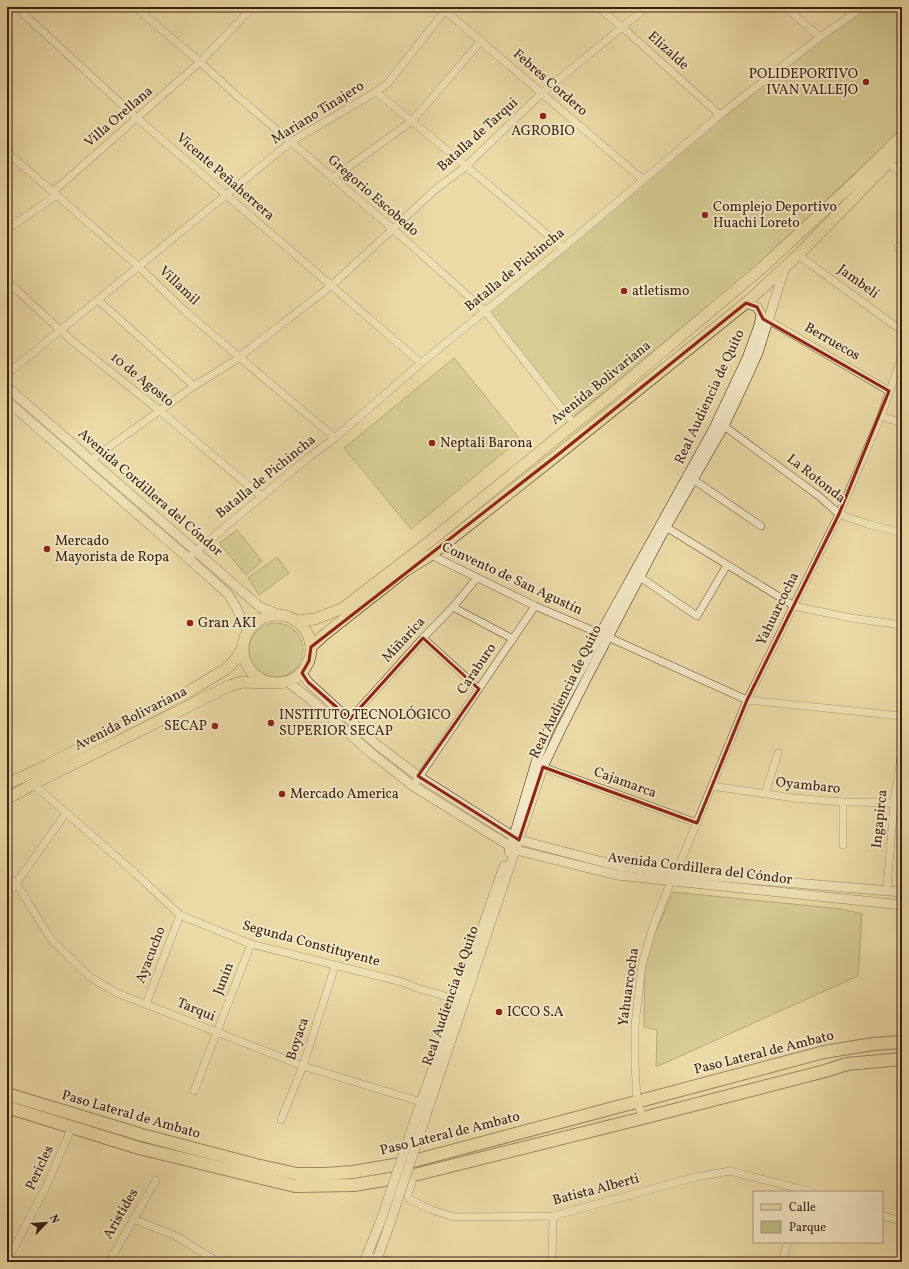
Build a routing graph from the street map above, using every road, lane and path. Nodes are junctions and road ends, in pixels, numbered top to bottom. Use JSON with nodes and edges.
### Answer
{"nodes":[{"id":1,"x":16,"y":7,"type":"edge"},
{"id":2,"x":135,"y":7,"type":"edge"},
{"id":3,"x":253,"y":7,"type":"edge"},
{"id":4,"x":598,"y":7,"type":"edge"},
{"id":5,"x":646,"y":7,"type":"edge"},
{"id":6,"x":785,"y":7,"type":"edge"},
{"id":7,"x":863,"y":7,"type":"edge"},
{"id":8,"x":445,"y":8,"type":"edge"},
{"id":9,"x":622,"y":27,"type":"junction"},
{"id":10,"x":820,"y":37,"type":"junction"},
{"id":11,"x":481,"y":41,"type":"junction"},
{"id":12,"x":200,"y":62,"type":"junction"},
{"id":13,"x":376,"y":92,"type":"junction"},
{"id":14,"x":542,"y":93,"type":"junction"},
{"id":15,"x":720,"y":115,"type":"junction"},
{"id":16,"x":138,"y":118,"type":"junction"},
{"id":17,"x":412,"y":121,"type":"junction"},
{"id":18,"x":902,"y":136,"type":"edge"},
{"id":19,"x":292,"y":142,"type":"junction"},
{"id":20,"x":902,"y":149,"type":"edge"},
{"id":21,"x":7,"y":152,"type":"edge"},
{"id":22,"x":888,"y":163,"type":"junction"},
{"id":23,"x":465,"y":167,"type":"junction"},
{"id":24,"x":902,"y":174,"type":"edge"},
{"id":25,"x":333,"y":178,"type":"junction"},
{"id":26,"x":643,"y":180,"type":"junction"},
{"id":27,"x":55,"y":193,"type":"junction"},
{"id":28,"x":226,"y":195,"type":"junction"},
{"id":29,"x":393,"y":228,"type":"junction"},
{"id":30,"x":7,"y":229,"type":"edge"},
{"id":31,"x":563,"y":248,"type":"junction"},
{"id":32,"x":798,"y":255,"type":"junction"},
{"id":33,"x":139,"y":267,"type":"junction"},
{"id":34,"x":786,"y":267,"type":"junction"},
{"id":35,"x":7,"y":281,"type":"edge"},
{"id":36,"x":332,"y":286,"type":"junction"},
{"id":37,"x":98,"y":300,"type":"junction"},
{"id":38,"x":746,"y":303,"type":"junction"},
{"id":39,"x":485,"y":311,"type":"junction"},
{"id":40,"x":764,"y":319,"type":"junction"},
{"id":41,"x":61,"y":330,"type":"junction"},
{"id":42,"x":902,"y":331,"type":"edge"},
{"id":43,"x":902,"y":356,"type":"edge"},
{"id":44,"x":239,"y":357,"type":"junction"},
{"id":45,"x":421,"y":363,"type":"junction"},
{"id":46,"x":7,"y":374,"type":"edge"},
{"id":47,"x":194,"y":386,"type":"junction"},
{"id":48,"x":7,"y":387,"type":"edge"},
{"id":49,"x":889,"y":391,"type":"junction"},
{"id":50,"x":7,"y":401,"type":"edge"},
{"id":51,"x":160,"y":411,"type":"junction"},
{"id":52,"x":881,"y":416,"type":"junction"},
{"id":53,"x":902,"y":423,"type":"edge"},
{"id":54,"x":574,"y":424,"type":"junction"},
{"id":55,"x":724,"y":426,"type":"junction"},
{"id":56,"x":335,"y":438,"type":"junction"},
{"id":57,"x":91,"y":460,"type":"junction"},
{"id":58,"x":694,"y":480,"type":"junction"},
{"id":59,"x":262,"y":496,"type":"junction"},
{"id":60,"x":839,"y":514,"type":"junction"},
{"id":61,"x":761,"y":526,"type":"dead end"},
{"id":62,"x":666,"y":527,"type":"junction"},
{"id":63,"x":902,"y":533,"type":"edge"},
{"id":64,"x":196,"y":551,"type":"junction"},
{"id":65,"x":430,"y":555,"type":"junction"},
{"id":66,"x":188,"y":558,"type":"junction"},
{"id":67,"x":727,"y":565,"type":"junction"},
{"id":68,"x":640,"y":577,"type":"junction"},
{"id":69,"x":477,"y":578,"type":"junction"},
{"id":70,"x":535,"y":606,"type":"junction"},
{"id":71,"x":794,"y":606,"type":"junction"},
{"id":72,"x":453,"y":607,"type":"junction"},
{"id":73,"x":278,"y":614,"type":"junction"},
{"id":74,"x":297,"y":621,"type":"junction"},
{"id":75,"x":902,"y":625,"type":"edge"},
{"id":76,"x":247,"y":631,"type":"junction"},
{"id":77,"x":604,"y":635,"type":"junction"},
{"id":78,"x":423,"y":638,"type":"junction"},
{"id":79,"x":513,"y":639,"type":"junction"},
{"id":80,"x":242,"y":647,"type":"junction"},
{"id":81,"x":311,"y":647,"type":"junction"},
{"id":82,"x":302,"y":673,"type":"junction"},
{"id":83,"x":288,"y":682,"type":"junction"},
{"id":84,"x":272,"y":683,"type":"junction"},
{"id":85,"x":479,"y":689,"type":"junction"},
{"id":86,"x":747,"y":700,"type":"junction"},
{"id":87,"x":902,"y":716,"type":"edge"},
{"id":88,"x":350,"y":719,"type":"junction"},
{"id":89,"x":902,"y":751,"type":"edge"},
{"id":90,"x":778,"y":753,"type":"dead end"},
{"id":91,"x":544,"y":767,"type":"junction"},
{"id":92,"x":418,"y":776,"type":"junction"},
{"id":93,"x":7,"y":784,"type":"edge"},
{"id":94,"x":33,"y":784,"type":"junction"},
{"id":95,"x":413,"y":786,"type":"junction"},
{"id":96,"x":712,"y":786,"type":"junction"},
{"id":97,"x":765,"y":794,"type":"junction"},
{"id":98,"x":7,"y":799,"type":"edge"},
{"id":99,"x":843,"y":802,"type":"junction"},
{"id":100,"x":898,"y":803,"type":"edge"},
{"id":101,"x":471,"y":810,"type":"junction"},
{"id":102,"x":66,"y":813,"type":"junction"},
{"id":103,"x":466,"y":819,"type":"junction"},
{"id":104,"x":697,"y":823,"type":"junction"},
{"id":105,"x":517,"y":838,"type":"junction"},
{"id":106,"x":843,"y":845,"type":"dead end"},
{"id":107,"x":514,"y":848,"type":"junction"},
{"id":108,"x":7,"y":876,"type":"edge"},
{"id":109,"x":674,"y":877,"type":"junction"},
{"id":110,"x":16,"y":883,"type":"junction"},
{"id":111,"x":887,"y":890,"type":"junction"},
{"id":112,"x":902,"y":892,"type":"edge"},
{"id":113,"x":7,"y":896,"type":"edge"},
{"id":114,"x":902,"y":905,"type":"edge"},
{"id":115,"x":180,"y":915,"type":"junction"},
{"id":116,"x":251,"y":944,"type":"junction"},
{"id":117,"x":336,"y":966,"type":"junction"},
{"id":118,"x":460,"y":1000,"type":"junction"},
{"id":119,"x":146,"y":1004,"type":"junction"},
{"id":120,"x":217,"y":1033,"type":"junction"},
{"id":121,"x":902,"y":1042,"type":"edge"},
{"id":122,"x":902,"y":1059,"type":"edge"},
{"id":123,"x":303,"y":1066,"type":"junction"},
{"id":124,"x":194,"y":1091,"type":"dead end"},
{"id":125,"x":7,"y":1094,"type":"edge"},
{"id":126,"x":638,"y":1101,"type":"junction"},
{"id":127,"x":421,"y":1102,"type":"junction"},
{"id":128,"x":7,"y":1108,"type":"edge"},
{"id":129,"x":421,"y":1116,"type":"junction"},
{"id":130,"x":643,"y":1118,"type":"junction"},
{"id":131,"x":281,"y":1120,"type":"dead end"},
{"id":132,"x":72,"y":1127,"type":"junction"},
{"id":133,"x":414,"y":1175,"type":"junction"},
{"id":134,"x":156,"y":1180,"type":"dead end"},
{"id":135,"x":798,"y":1190,"type":"edge"},
{"id":136,"x":883,"y":1215,"type":"edge"},
{"id":137,"x":554,"y":1216,"type":"junction"},
{"id":138,"x":133,"y":1219,"type":"junction"},
{"id":139,"x":902,"y":1222,"type":"edge"},
{"id":140,"x":385,"y":1225,"type":"junction"},
{"id":141,"x":787,"y":1243,"type":"edge"},
{"id":142,"x":214,"y":1259,"type":"dead end"},
{"id":143,"x":366,"y":1259,"type":"edge"},
{"id":144,"x":7,"y":1261,"type":"edge"},
{"id":145,"x":376,"y":1261,"type":"edge"},
{"id":146,"x":109,"y":1262,"type":"edge"},
{"id":147,"x":396,"y":1262,"type":"edge"},
{"id":148,"x":552,"y":1262,"type":"edge"},
{"id":149,"x":783,"y":1262,"type":"edge"}],
"edges":[{"from":1,"to":16,"type":"street","name":"Vicente Peñaherrera"},
{"from":2,"to":12,"type":"street","name":"Gregorio Escobedo"},
{"from":3,"to":12,"type":"street","name":"Villa Orellana"},
{"from":4,"to":9,"type":"street","name":"Elizalde"},
{"from":5,"to":9,"type":"street","name":"Batalla de Tarqui"},
{"from":6,"to":10,"type":"street"},
{"from":7,"to":10,"type":"street","name":"Batalla de Pichincha"},
{"from":8,"to":11,"type":"street","name":"Febres Cordero"},
{"from":8,"to":13,"type":"street","name":"Mariano Tinajero"},
{"from":9,"to":14,"type":"street","name":"Batalla de Tarqui"},
{"from":9,"to":15,"type":"street","name":"Elizalde"},
{"from":10,"to":15,"type":"street","name":"Batalla de Pichincha"},
{"from":11,"to":14,"type":"street","name":"Febres Cordero"},
{"from":11,"to":17,"type":"street"},
{"from":12,"to":16,"type":"street","name":"Villa Orellana"},
{"from":12,"to":19,"type":"street","name":"Gregorio Escobedo"},
{"from":13,"to":17,"type":"street"},
{"from":13,"to":19,"type":"street","name":"Mariano Tinajero"},
{"from":14,"to":23,"type":"street","name":"Batalla de Tarqui"},
{"from":14,"to":26,"type":"street","name":"Febres Cordero"},
{"from":15,"to":26,"type":"street","name":"Batalla de Pichincha"},
{"from":16,"to":27,"type":"street","name":"Villa Orellana"},
{"from":16,"to":28,"type":"street","name":"Vicente Peñaherrera"},
{"from":17,"to":23,"type":"street"},
{"from":17,"to":25,"type":"street"},
{"from":18,"to":54,"type":"main road","name":"Avenida Bolivariana"},
{"from":19,"to":25,"type":"street","name":"Gregorio Escobedo"},
{"from":19,"to":28,"type":"street","name":"Mariano Tinajero"},
{"from":20,"to":22,"type":"main road","name":"Avenida Bolivariana"},
{"from":21,"to":27,"type":"street","name":"Villamil"},
{"from":22,"to":24,"type":"street"},
{"from":22,"to":32,"type":"main road","name":"Avenida Bolivariana"},
{"from":23,"to":29,"type":"street","name":"Batalla de Tarqui"},
{"from":23,"to":31,"type":"street"},
{"from":25,"to":29,"type":"street","name":"Gregorio Escobedo"},
{"from":26,"to":31,"type":"street","name":"Batalla de Pichincha"},
{"from":27,"to":30,"type":"street","name":"Villa Orellana"},
{"from":27,"to":33,"type":"street","name":"Villamil"},
{"from":28,"to":33,"type":"street","name":"Mariano Tinajero"},
{"from":28,"to":36,"type":"street","name":"Vicente Peñaherrera"},
{"from":29,"to":36,"type":"street","name":"Batalla de Tarqui"},
{"from":29,"to":39,"type":"street","name":"Gregorio Escobedo"},
{"from":31,"to":39,"type":"street","name":"Batalla de Pichincha"},
{"from":32,"to":34,"type":"main road","name":"Avenida Bolivariana"},
{"from":32,"to":42,"type":"street","name":"Jambelí"},
{"from":33,"to":37,"type":"street","name":"Mariano Tinajero"},
{"from":33,"to":44,"type":"street","name":"Villamil"},
{"from":34,"to":38,"type":"main road","name":"Avenida Bolivariana"},
{"from":34,"to":40,"type":"street","name":"Real Audiencia de Quito"},
{"from":35,"to":41,"type":"street","name":"10 de Agosto"},
{"from":36,"to":44,"type":"street","name":"Batalla de Tarqui"},
{"from":36,"to":45,"type":"street","name":"Vicente Peñaherrera"},
{"from":37,"to":41,"type":"street","name":"Mariano Tinajero"},
{"from":37,"to":47,"type":"street"},
{"from":38,"to":40,"type":"street","name":"Real Audiencia de Quito"},
{"from":38,"to":65,"type":"main road","name":"Avenida Bolivariana"},
{"from":39,"to":45,"type":"street","name":"Batalla de Pichincha"},
{"from":39,"to":54,"type":"street","name":"Gregorio Escobedo"},
{"from":40,"to":49,"type":"street","name":"Berruecos"},
{"from":40,"to":55,"type":"street","name":"Real Audiencia de Quito"},
{"from":40,"to":77,"type":"street","name":"Real Audiencia de Quito"},
{"from":41,"to":46,"type":"street","name":"Mariano Tinajero"},
{"from":41,"to":51,"type":"street","name":"10 de Agosto"},
{"from":43,"to":49,"type":"street","name":"Yahuarcocha"},
{"from":44,"to":47,"type":"street"},
{"from":44,"to":56,"type":"street","name":"Villamil"},
{"from":45,"to":56,"type":"street","name":"Batalla de Pichincha"},
{"from":47,"to":51,"type":"street"},
{"from":48,"to":57,"type":"street","name":"Avenida Cordillera del Cóndor"},
{"from":49,"to":52,"type":"street","name":"Yahuarcocha"},
{"from":50,"to":66,"type":"street","name":"Avenida Cordillera del Cóndor"},
{"from":51,"to":57,"type":"street"},
{"from":51,"to":59,"type":"street","name":"10 de Agosto"},
{"from":52,"to":53,"type":"street"},
{"from":52,"to":60,"type":"street","name":"Yahuarcocha"},
{"from":54,"to":74,"type":"main road","name":"Avenida Bolivariana"},
{"from":55,"to":58,"type":"street","name":"Real Audiencia de Quito"},
{"from":55,"to":60,"type":"street","name":"La Rotonda"},
{"from":56,"to":59,"type":"street","name":"Batalla de Pichincha"},
{"from":57,"to":64,"type":"street","name":"Avenida Cordillera del Cóndor"},
{"from":58,"to":61,"type":"street"},
{"from":58,"to":62,"type":"street","name":"Real Audiencia de Quito"},
{"from":59,"to":64,"type":"street","name":"Batalla de Pichincha"},
{"from":60,"to":63,"type":"street","name":"La Rotonda"},
{"from":60,"to":71,"type":"street","name":"Yahuarcocha"},
{"from":62,"to":67,"type":"street"},
{"from":62,"to":68,"type":"street","name":"Real Audiencia de Quito"},
{"from":64,"to":66,"type":"street","name":"Batalla de Pichincha"},
{"from":64,"to":73,"type":"street","name":"Avenida Cordillera del Cóndor"},
{"from":65,"to":69,"type":"street","name":"Convento de San Agustín"},
{"from":65,"to":81,"type":"main road","name":"Avenida Bolivariana"},
{"from":66,"to":76,"type":"street","name":"Avenida Cordillera del Cóndor"},
{"from":67,"to":68,"type":"street"},
{"from":67,"to":71,"type":"street"},
{"from":68,"to":77,"type":"street","name":"Real Audiencia de Quito"},
{"from":69,"to":70,"type":"street","name":"Convento de San Agustín"},
{"from":69,"to":72,"type":"street","name":"Miñarica"},
{"from":70,"to":77,"type":"street","name":"Convento de San Agustín"},
{"from":70,"to":79,"type":"street","name":"Caraburo"},
{"from":71,"to":75,"type":"street"},
{"from":71,"to":86,"type":"street","name":"Yahuarcocha"},
{"from":72,"to":78,"type":"street","name":"Miñarica"},
{"from":72,"to":79,"type":"street"},
{"from":73,"to":74,"type":"main road","name":"Avenida Bolivariana"},
{"from":73,"to":76,"type":"main road"},
{"from":74,"to":81,"type":"main road"},
{"from":76,"to":80,"type":"main road","name":"Avenida Bolivariana"},
{"from":77,"to":86,"type":"street","name":"Convento de San Agustín"},
{"from":77,"to":91,"type":"street","name":"Real Audiencia de Quito"},
{"from":77,"to":105,"type":"street","name":"Real Audiencia de Quito"},
{"from":78,"to":85,"type":"street"},
{"from":78,"to":88,"type":"street","name":"Miñarica"},
{"from":79,"to":85,"type":"street","name":"Caraburo"},
{"from":80,"to":84,"type":"main road"},
{"from":80,"to":93,"type":"main road","name":"Avenida Bolivariana"},
{"from":81,"to":82,"type":"main road"},
{"from":82,"to":83,"type":"main road","name":"Avenida Bolivariana"},
{"from":82,"to":88,"type":"street","name":"Avenida Cordillera del Cóndor"},
{"from":83,"to":84,"type":"main road","name":"Avenida Bolivariana"},
{"from":83,"to":95,"type":"street","name":"Avenida Cordillera del Cóndor"},
{"from":84,"to":94,"type":"main road","name":"Avenida Bolivariana"},
{"from":85,"to":92,"type":"street","name":"Caraburo"},
{"from":86,"to":87,"type":"street","name":"Convento de San Agustín"},
{"from":86,"to":96,"type":"street","name":"Yahuarcocha"},
{"from":88,"to":92,"type":"street","name":"Avenida Cordillera del Cóndor"},
{"from":89,"to":100,"type":"street","name":"Ingapirca"},
{"from":90,"to":97,"type":"street"},
{"from":91,"to":104,"type":"street","name":"Cajamarca"},
{"from":91,"to":105,"type":"street","name":"Real Audiencia de Quito"},
{"from":92,"to":95,"type":"street","name":"Caraburo"},
{"from":92,"to":101,"type":"street","name":"Avenida Cordillera del Cóndor"},
{"from":94,"to":98,"type":"main road","name":"Avenida Bolivariana"},
{"from":94,"to":102,"type":"street","name":"Segunda Constituyente"},
{"from":95,"to":103,"type":"street","name":"Avenida Cordillera del Cóndor"},
{"from":96,"to":97,"type":"street","name":"Oyambaro"},
{"from":96,"to":104,"type":"street","name":"Yahuarcocha"},
{"from":97,"to":99,"type":"street","name":"Oyambaro"},
{"from":99,"to":100,"type":"street","name":"Oyambaro"},
{"from":99,"to":106,"type":"street"},
{"from":100,"to":111,"type":"street","name":"Ingapirca"},
{"from":101,"to":103,"type":"street"},
{"from":101,"to":105,"type":"street","name":"Avenida Cordillera del Cóndor"},
{"from":102,"to":110,"type":"street"},
{"from":102,"to":115,"type":"street","name":"Segunda Constituyente"},
{"from":103,"to":107,"type":"street","name":"Avenida Cordillera del Cóndor"},
{"from":104,"to":109,"type":"street","name":"Yahuarcocha"},
{"from":105,"to":107,"type":"street","name":"Real Audiencia de Quito"},
{"from":105,"to":109,"type":"street","name":"Avenida Cordillera del Cóndor"},
{"from":107,"to":109,"type":"street","name":"Avenida Cordillera del Cóndor"},
{"from":107,"to":118,"type":"street","name":"Real Audiencia de Quito"},
{"from":108,"to":110,"type":"street","name":"Tarqui"},
{"from":109,"to":111,"type":"street","name":"Avenida Cordillera del Cóndor"},
{"from":109,"to":114,"type":"street","name":"Avenida Cordillera del Cóndor"},
{"from":109,"to":126,"type":"street","name":"Yahuarcocha"},
{"from":110,"to":113,"type":"street"},
{"from":110,"to":119,"type":"street","name":"Tarqui"},
{"from":111,"to":112,"type":"street","name":"Avenida Cordillera del Cóndor"},
{"from":115,"to":116,"type":"street","name":"Segunda Constituyente"},
{"from":115,"to":119,"type":"street","name":"Ayacucho"},
{"from":116,"to":117,"type":"street","name":"Segunda Constituyente"},
{"from":116,"to":120,"type":"street","name":"Junín"},
{"from":117,"to":118,"type":"street","name":"Segunda Constituyente"},
{"from":117,"to":123,"type":"street","name":"Boyaca"},
{"from":118,"to":127,"type":"street","name":"Real Audiencia de Quito"},
{"from":118,"to":129,"type":"street","name":"Real Audiencia de Quito"},
{"from":119,"to":120,"type":"street","name":"Tarqui"},
{"from":120,"to":123,"type":"street","name":"Tarqui"},
{"from":120,"to":124,"type":"street","name":"Junín"},
{"from":121,"to":126,"type":"highway","name":"Paso Lateral de Ambato"},
{"from":122,"to":130,"type":"highway","name":"Paso Lateral de Ambato"},
{"from":123,"to":127,"type":"street","name":"Tarqui"},
{"from":123,"to":131,"type":"street","name":"Boyaca"},
{"from":125,"to":126,"type":"highway","name":"Paso Lateral de Ambato"},
{"from":126,"to":130,"type":"street","name":"Yahuarcocha"},
{"from":127,"to":129,"type":"street","name":"Real Audiencia de Quito"},
{"from":128,"to":132,"type":"highway","name":"Paso Lateral de Ambato"},
{"from":129,"to":140,"type":"street","name":"Real Audiencia de Quito","bridge":true},
{"from":130,"to":133,"type":"highway","name":"Paso Lateral de Ambato"},
{"from":132,"to":133,"type":"highway","name":"Paso Lateral de Ambato"},
{"from":132,"to":144,"type":"street","name":"Pericles"},
{"from":133,"to":137,"type":"street","name":"Batista Alberti"},
{"from":134,"to":138,"type":"street","name":"Aristides"},
{"from":135,"to":137,"type":"street","name":"Batista Alberti"},
{"from":136,"to":139,"type":"street"},
{"from":137,"to":148,"type":"street"},
{"from":138,"to":142,"type":"street"},
{"from":138,"to":146,"type":"street","name":"Aristides"},
{"from":140,"to":143,"type":"street","name":"Real Audiencia de Quito"},
{"from":140,"to":145,"type":"street","name":"Real Audiencia de Quito"},
{"from":141,"to":149,"type":"street"},
{"from":143,"to":145,"type":"street"},
{"from":145,"to":147,"type":"street"}]}
